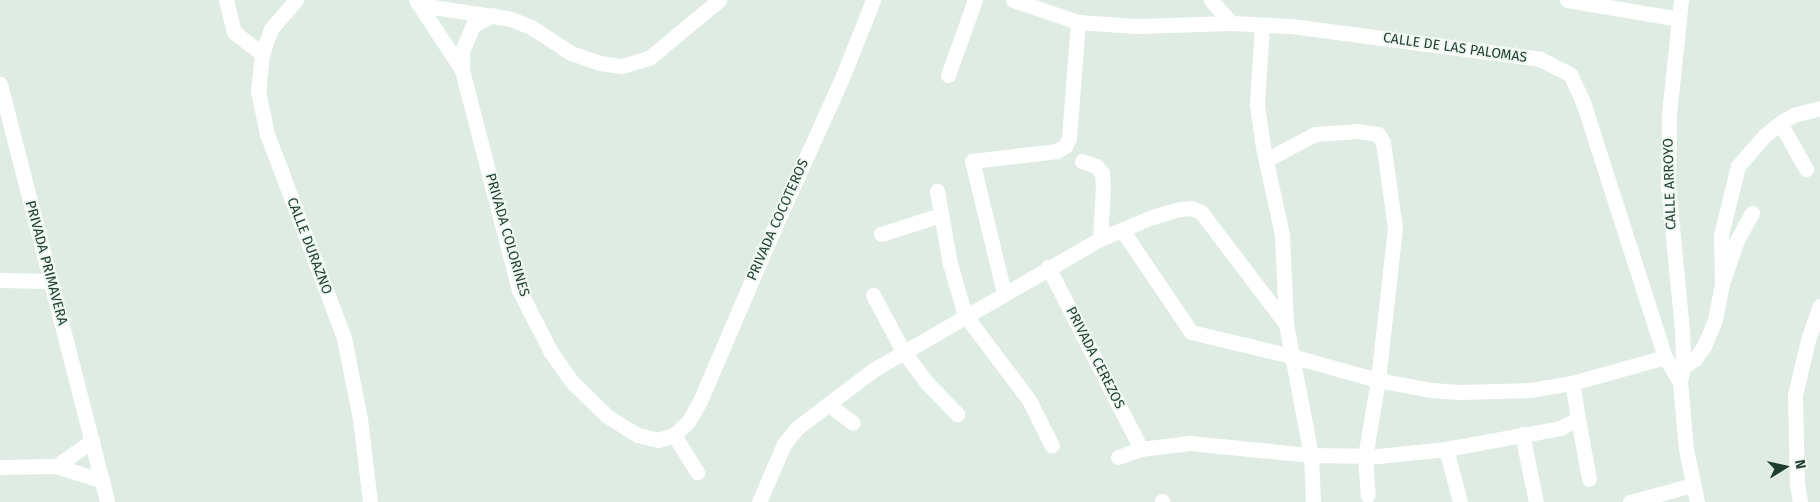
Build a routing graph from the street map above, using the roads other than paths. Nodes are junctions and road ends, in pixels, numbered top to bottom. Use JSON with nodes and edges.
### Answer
{"nodes":[{"id":1,"x":226,"y":0,"type":"edge"},
{"id":2,"x":296,"y":0,"type":"edge"},
{"id":3,"x":718,"y":0,"type":"edge"},
{"id":4,"x":874,"y":0,"type":"edge"},
{"id":5,"x":975,"y":0,"type":"edge"},
{"id":6,"x":1013,"y":0,"type":"edge"},
{"id":7,"x":1211,"y":0,"type":"edge"},
{"id":8,"x":1566,"y":0,"type":"edge"},
{"id":9,"x":1681,"y":0,"type":"edge"},
{"id":10,"x":418,"y":2,"type":"edge"},
{"id":11,"x":493,"y":15,"type":"junction"},
{"id":12,"x":1679,"y":19,"type":"junction"},
{"id":13,"x":1078,"y":22,"type":"junction"},
{"id":14,"x":1231,"y":23,"type":"junction"},
{"id":15,"x":1262,"y":26,"type":"junction"},
{"id":16,"x":262,"y":54,"type":"junction"},
{"id":17,"x":462,"y":70,"type":"junction"},
{"id":18,"x":948,"y":75,"type":"dead end"},
{"id":19,"x":0,"y":84,"type":"edge"},
{"id":20,"x":1820,"y":108,"type":"edge"},
{"id":21,"x":1780,"y":122,"type":"junction"},
{"id":22,"x":1266,"y":160,"type":"junction"},
{"id":23,"x":1082,"y":161,"type":"dead end"},
{"id":24,"x":1806,"y":169,"type":"dead end"},
{"id":25,"x":937,"y":191,"type":"dead end"},
{"id":26,"x":1752,"y":214,"type":"dead end"},
{"id":27,"x":941,"y":215,"type":"junction"},
{"id":28,"x":1122,"y":230,"type":"junction"},
{"id":29,"x":882,"y":234,"type":"dead end"},
{"id":30,"x":1100,"y":239,"type":"junction"},
{"id":31,"x":1048,"y":267,"type":"junction"},
{"id":32,"x":0,"y":280,"type":"edge"},
{"id":33,"x":51,"y":281,"type":"junction"},
{"id":34,"x":1722,"y":284,"type":"junction"},
{"id":35,"x":1004,"y":293,"type":"junction"},
{"id":36,"x":873,"y":295,"type":"dead end"},
{"id":37,"x":1820,"y":306,"type":"edge"},
{"id":38,"x":965,"y":315,"type":"junction"},
{"id":39,"x":1286,"y":324,"type":"junction"},
{"id":40,"x":903,"y":351,"type":"junction"},
{"id":41,"x":1291,"y":356,"type":"junction"},
{"id":42,"x":1665,"y":357,"type":"junction"},
{"id":43,"x":1682,"y":374,"type":"junction"},
{"id":44,"x":1378,"y":380,"type":"junction"},
{"id":45,"x":1572,"y":383,"type":"junction"},
{"id":46,"x":828,"y":404,"type":"junction"},
{"id":47,"x":957,"y":414,"type":"dead end"},
{"id":48,"x":1578,"y":419,"type":"junction"},
{"id":49,"x":853,"y":423,"type":"dead end"},
{"id":50,"x":1522,"y":434,"type":"junction"},
{"id":51,"x":674,"y":435,"type":"junction"},
{"id":52,"x":92,"y":441,"type":"junction"},
{"id":53,"x":1052,"y":446,"type":"dead end"},
{"id":54,"x":1141,"y":449,"type":"junction"},
{"id":55,"x":1446,"y":449,"type":"junction"},
{"id":56,"x":1311,"y":455,"type":"junction"},
{"id":57,"x":1365,"y":456,"type":"junction"},
{"id":58,"x":1118,"y":457,"type":"dead end"},
{"id":59,"x":56,"y":466,"type":"junction"},
{"id":60,"x":0,"y":467,"type":"edge"},
{"id":61,"x":697,"y":472,"type":"dead end"},
{"id":62,"x":1588,"y":479,"type":"dead end"},
{"id":63,"x":103,"y":481,"type":"junction"},
{"id":64,"x":1692,"y":485,"type":"junction"},
{"id":65,"x":1368,"y":495,"type":"dead end"},
{"id":66,"x":372,"y":500,"type":"edge"},
{"id":67,"x":108,"y":502,"type":"edge"},
{"id":68,"x":759,"y":502,"type":"edge"},
{"id":69,"x":1313,"y":502,"type":"edge"},
{"id":70,"x":1460,"y":502,"type":"edge"},
{"id":71,"x":1536,"y":502,"type":"edge"},
{"id":72,"x":1630,"y":502,"type":"edge"},
{"id":73,"x":1697,"y":502,"type":"edge"},
{"id":74,"x":1800,"y":502,"type":"edge"}],
"edges":[{"from":1,"to":16,"type":"street"},
{"from":2,"to":16,"type":"street","name":"CALLE DURAZNO"},
{"from":3,"to":11,"type":"street"},
{"from":4,"to":51,"type":"street","name":"PRIVADA COCOTEROS"},
{"from":5,"to":18,"type":"street"},
{"from":6,"to":13,"type":"street","name":"CALLE DE LAS PALOMAS"},
{"from":7,"to":14,"type":"street"},
{"from":8,"to":12,"type":"street"},
{"from":9,"to":12,"type":"street","name":"CALLE ARROYO"},
{"from":10,"to":11,"type":"street"},
{"from":10,"to":17,"type":"street","name":"PRIVADA COLORINES"},
{"from":11,"to":17,"type":"street"},
{"from":12,"to":43,"type":"street","name":"CALLE ARROYO"},
{"from":13,"to":14,"type":"street","name":"CALLE DE LAS PALOMAS"},
{"from":13,"to":35,"type":"street"},
{"from":14,"to":15,"type":"street","name":"CALLE DE LAS PALOMAS"},
{"from":15,"to":22,"type":"street"},
{"from":15,"to":42,"type":"street","name":"CALLE DE LAS PALOMAS"},
{"from":16,"to":66,"type":"street","name":"CALLE DURAZNO"},
{"from":17,"to":51,"type":"street","name":"PRIVADA COLORINES"},
{"from":19,"to":33,"type":"street","name":"PRIVADA PRIMAVERA"},
{"from":20,"to":21,"type":"street"},
{"from":21,"to":24,"type":"street"},
{"from":21,"to":34,"type":"street"},
{"from":22,"to":39,"type":"street"},
{"from":22,"to":44,"type":"street"},
{"from":23,"to":30,"type":"street"},
{"from":25,"to":27,"type":"street"},
{"from":26,"to":34,"type":"street"},
{"from":27,"to":29,"type":"street"},
{"from":27,"to":38,"type":"street"},
{"from":28,"to":30,"type":"street"},
{"from":28,"to":39,"type":"street"},
{"from":28,"to":41,"type":"street"},
{"from":30,"to":31,"type":"street"},
{"from":31,"to":35,"type":"street"},
{"from":31,"to":54,"type":"street","name":"PRIVADA CEREZOS"},
{"from":32,"to":33,"type":"street"},
{"from":33,"to":52,"type":"street","name":"PRIVADA PRIMAVERA"},
{"from":34,"to":43,"type":"street"},
{"from":35,"to":38,"type":"street"},
{"from":36,"to":40,"type":"street"},
{"from":37,"to":74,"type":"street"},
{"from":38,"to":40,"type":"street"},
{"from":38,"to":53,"type":"street"},
{"from":39,"to":41,"type":"street"},
{"from":40,"to":46,"type":"street"},
{"from":40,"to":47,"type":"street"},
{"from":41,"to":44,"type":"street"},
{"from":41,"to":56,"type":"street"},
{"from":42,"to":43,"type":"street","name":"CALLE DE LAS PALOMAS"},
{"from":42,"to":45,"type":"street"},
{"from":43,"to":64,"type":"street","name":"CALLE ARROYO"},
{"from":44,"to":45,"type":"street"},
{"from":44,"to":57,"type":"street"},
{"from":45,"to":48,"type":"street"},
{"from":46,"to":49,"type":"street"},
{"from":46,"to":68,"type":"street"},
{"from":48,"to":50,"type":"street"},
{"from":48,"to":62,"type":"street"},
{"from":50,"to":55,"type":"street"},
{"from":50,"to":71,"type":"street"},
{"from":51,"to":61,"type":"street"},
{"from":52,"to":59,"type":"street"},
{"from":52,"to":63,"type":"street","name":"PRIVADA PRIMAVERA"},
{"from":54,"to":56,"type":"street"},
{"from":54,"to":58,"type":"street"},
{"from":55,"to":57,"type":"street"},
{"from":55,"to":70,"type":"street"},
{"from":56,"to":57,"type":"street"},
{"from":56,"to":69,"type":"street"},
{"from":57,"to":65,"type":"street"},
{"from":59,"to":60,"type":"street"},
{"from":59,"to":63,"type":"street"},
{"from":63,"to":67,"type":"street","name":"PRIVADA PRIMAVERA"},
{"from":64,"to":72,"type":"street"},
{"from":64,"to":73,"type":"street","name":"CALLE ARROYO"}]}
